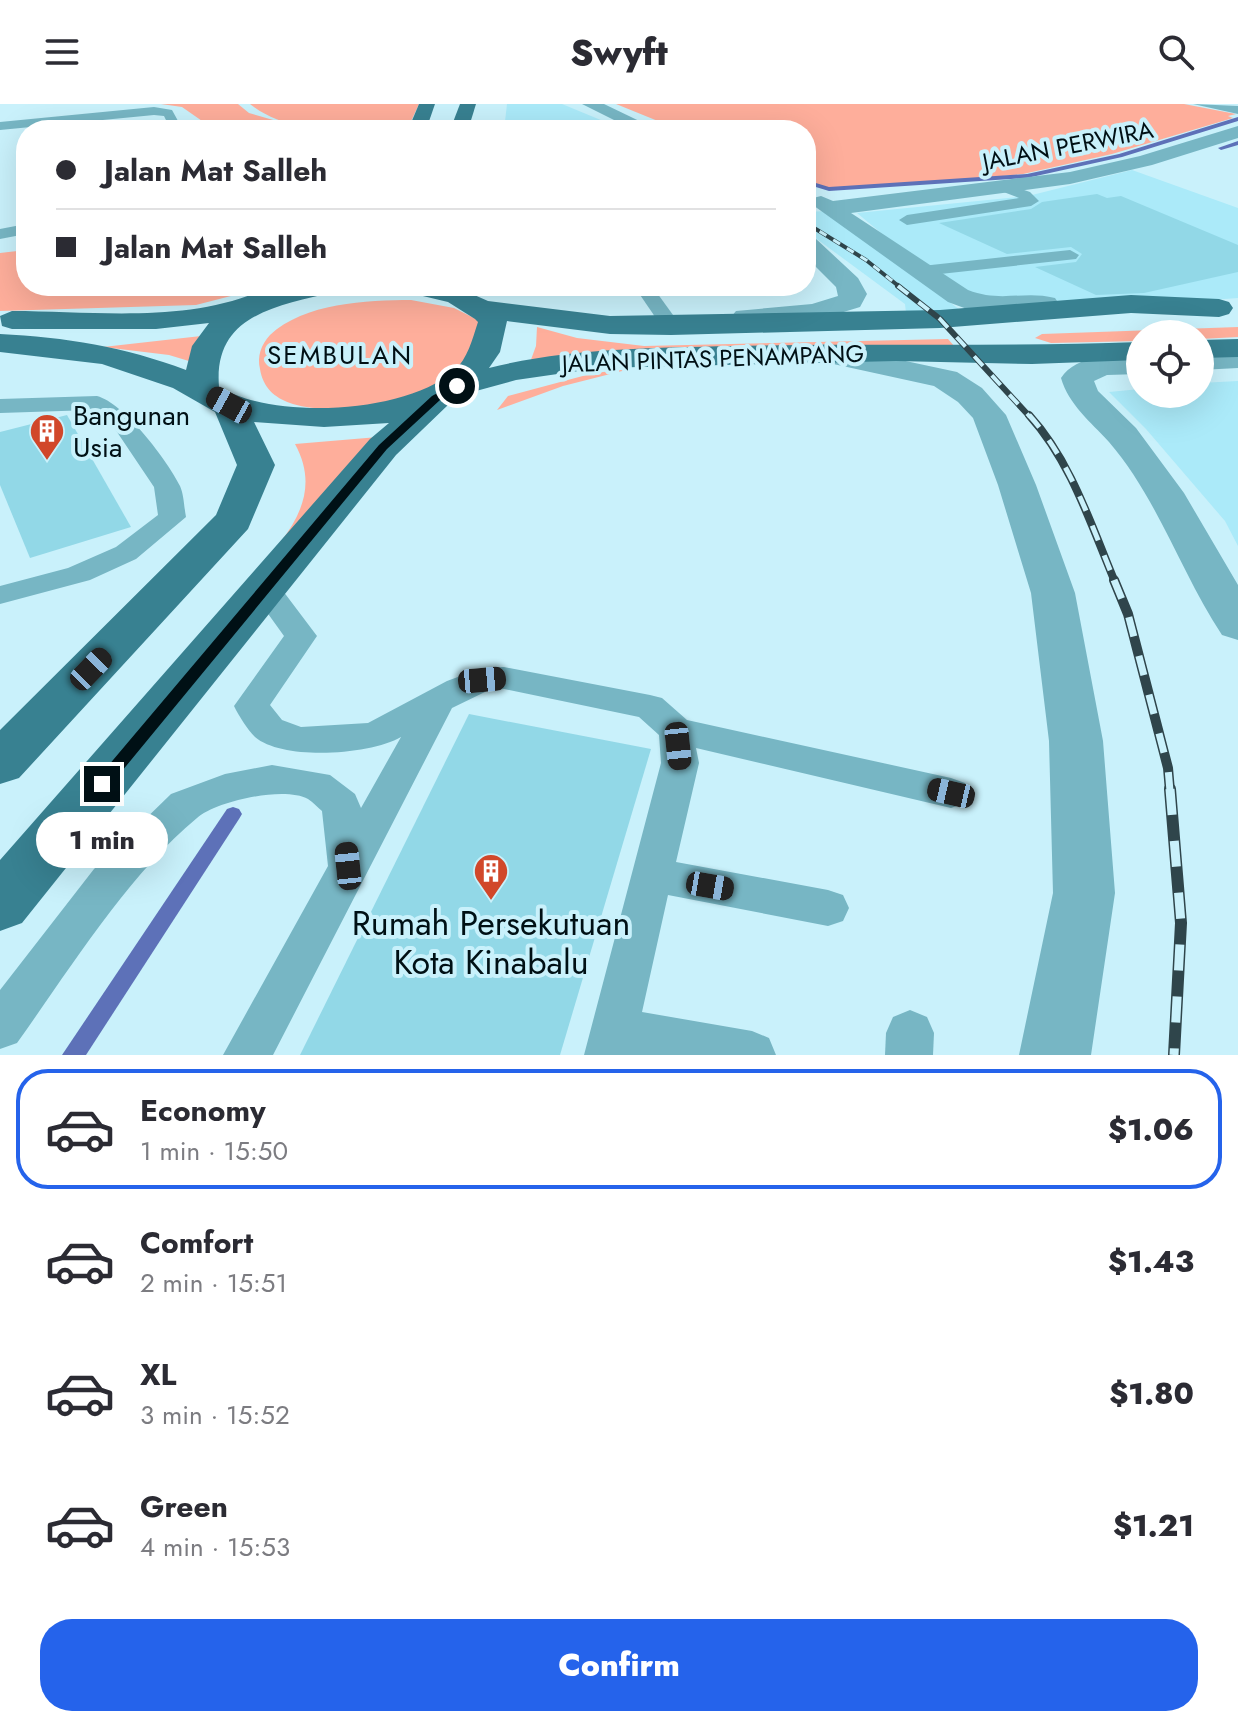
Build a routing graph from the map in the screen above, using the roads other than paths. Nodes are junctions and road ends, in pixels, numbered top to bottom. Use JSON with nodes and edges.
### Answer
{"nodes":[{"id":1,"x":590,"y":104,"type":"edge"},
{"id":2,"x":1199,"y":104,"type":"edge"},
{"id":3,"x":1215,"y":105,"type":"edge"},
{"id":4,"x":1238,"y":110,"type":"edge"},
{"id":5,"x":62,"y":120,"type":"edge"},
{"id":6,"x":172,"y":120,"type":"edge"},
{"id":7,"x":626,"y":120,"type":"edge"},
{"id":8,"x":1238,"y":132,"type":"edge"},
{"id":9,"x":1006,"y":188,"type":"junction"},
{"id":10,"x":954,"y":193,"type":"junction"},
{"id":11,"x":816,"y":196,"type":"edge"},
{"id":12,"x":816,"y":201,"type":"edge"},
{"id":13,"x":833,"y":208,"type":"junction"},
{"id":14,"x":907,"y":220,"type":"dead end"},
{"id":15,"x":816,"y":253,"type":"edge"},
{"id":16,"x":1070,"y":255,"type":"dead end"},
{"id":17,"x":922,"y":271,"type":"junction"},
{"id":18,"x":254,"y":296,"type":"edge"},
{"id":19,"x":267,"y":296,"type":"edge"},
{"id":20,"x":650,"y":296,"type":"edge"},
{"id":21,"x":463,"y":297,"type":"edge"},
{"id":22,"x":1131,"y":304,"type":"junction"},
{"id":23,"x":1228,"y":308,"type":"edge"},
{"id":24,"x":940,"y":319,"type":"junction"},
{"id":25,"x":0,"y":321,"type":"edge"},
{"id":26,"x":734,"y":325,"type":"junction"},
{"id":27,"x":671,"y":326,"type":"junction"},
{"id":28,"x":1238,"y":341,"type":"edge"},
{"id":29,"x":1214,"y":342,"type":"edge"},
{"id":30,"x":0,"y":343,"type":"edge"},
{"id":31,"x":1126,"y":343,"type":"edge"},
{"id":32,"x":1238,"y":348,"type":"edge"},
{"id":33,"x":1214,"y":349,"type":"edge"},
{"id":34,"x":1126,"y":352,"type":"edge"},
{"id":35,"x":826,"y":353,"type":"junction"},
{"id":36,"x":758,"y":356,"type":"junction"},
{"id":37,"x":1238,"y":359,"type":"edge"},
{"id":38,"x":1214,"y":360,"type":"edge"},
{"id":39,"x":1126,"y":365,"type":"edge"},
{"id":40,"x":971,"y":373,"type":"junction"},
{"id":41,"x":447,"y":392,"type":"junction"},
{"id":42,"x":216,"y":398,"type":"junction"},
{"id":43,"x":0,"y":406,"type":"edge"},
{"id":44,"x":383,"y":447,"type":"junction"},
{"id":45,"x":266,"y":590,"type":"junction"},
{"id":46,"x":0,"y":595,"type":"edge"},
{"id":47,"x":1238,"y":625,"type":"edge"},
{"id":48,"x":439,"y":700,"type":"junction"},
{"id":49,"x":676,"y":730,"type":"junction"},
{"id":50,"x":0,"y":764,"type":"edge"},
{"id":51,"x":951,"y":793,"type":"dead end"},
{"id":52,"x":348,"y":866,"type":"junction"},
{"id":53,"x":652,"y":875,"type":"junction"},
{"id":54,"x":0,"y":904,"type":"edge"},
{"id":55,"x":828,"y":908,"type":"dead end"},
{"id":56,"x":0,"y":1027,"type":"edge"},
{"id":57,"x":611,"y":1042,"type":"edge"},
{"id":58,"x":247,"y":1055,"type":"edge"},
{"id":59,"x":752,"y":1055,"type":"edge"},
{"id":60,"x":1055,"y":1055,"type":"edge"}],
"edges":[{"from":1,"to":7,"type":"street"},
{"from":2,"to":3,"type":"lane"},
{"from":3,"to":4,"type":"lane"},
{"from":5,"to":6,"type":"lane"},
{"from":8,"to":9,"type":"street","name":"JALAN PERWIRA"},
{"from":9,"to":10,"type":"street","name":"JALAN PERWIRA"},
{"from":9,"to":14,"type":"lane"},
{"from":10,"to":11,"type":"street","name":"JALAN PERWIRA"},
{"from":10,"to":13,"type":"street","name":"JALAN PERWIRA"},
{"from":12,"to":13,"type":"street"},
{"from":13,"to":17,"type":"street"},
{"from":15,"to":26,"type":"street"},
{"from":16,"to":17,"type":"lane"},
{"from":17,"to":22,"type":"street"},
{"from":18,"to":25,"type":"main road"},
{"from":19,"to":42,"type":"main road"},
{"from":20,"to":27,"type":"lane"},
{"from":21,"to":27,"type":"main road","name":"JALAN PINTAS PENAMPANG"},
{"from":21,"to":41,"type":"main road"},
{"from":22,"to":23,"type":"main road","name":"JALAN PINTAS PENAMPANG"},
{"from":22,"to":24,"type":"main road","name":"JALAN PINTAS PENAMPANG"},
{"from":23,"to":24,"type":"main road","name":"JALAN PINTAS PENAMPANG"},
{"from":24,"to":26,"type":"main road","name":"JALAN PINTAS PENAMPANG"},
{"from":26,"to":27,"type":"main road","name":"JALAN PINTAS PENAMPANG"},
{"from":28,"to":29,"type":"main road"},
{"from":30,"to":42,"type":"main road","name":"JALAN PINTAS PENAMPANG"},
{"from":31,"to":40,"type":"main road","name":"JALAN PINTAS PENAMPANG"},
{"from":32,"to":33,"type":"main road"},
{"from":34,"to":40,"type":"main road","name":"JALAN PINTAS PENAMPANG"},
{"from":35,"to":36,"type":"main road","name":"JALAN PINTAS PENAMPANG"},
{"from":35,"to":40,"type":"main road","name":"JALAN PINTAS PENAMPANG"},
{"from":35,"to":40,"type":"street"},
{"from":36,"to":41,"type":"main road","name":"JALAN PINTAS PENAMPANG"},
{"from":36,"to":44,"type":"main road"},
{"from":37,"to":38,"type":"street"},
{"from":39,"to":47,"type":"street"},
{"from":40,"to":60,"type":"street"},
{"from":41,"to":42,"type":"main road","name":"JALAN PINTAS PENAMPANG"},
{"from":41,"to":44,"type":"main road"},
{"from":42,"to":50,"type":"main road"},
{"from":43,"to":46,"type":"lane"},
{"from":44,"to":45,"type":"main road"},
{"from":45,"to":48,"type":"lane"},
{"from":45,"to":54,"type":"main road"},
{"from":48,"to":49,"type":"lane"},
{"from":48,"to":52,"type":"lane"},
{"from":49,"to":51,"type":"lane"},
{"from":49,"to":53,"type":"lane"},
{"from":52,"to":56,"type":"lane"},
{"from":52,"to":58,"type":"lane"},
{"from":53,"to":55,"type":"lane"},
{"from":53,"to":57,"type":"lane"},
{"from":57,"to":59,"type":"lane"}]}
